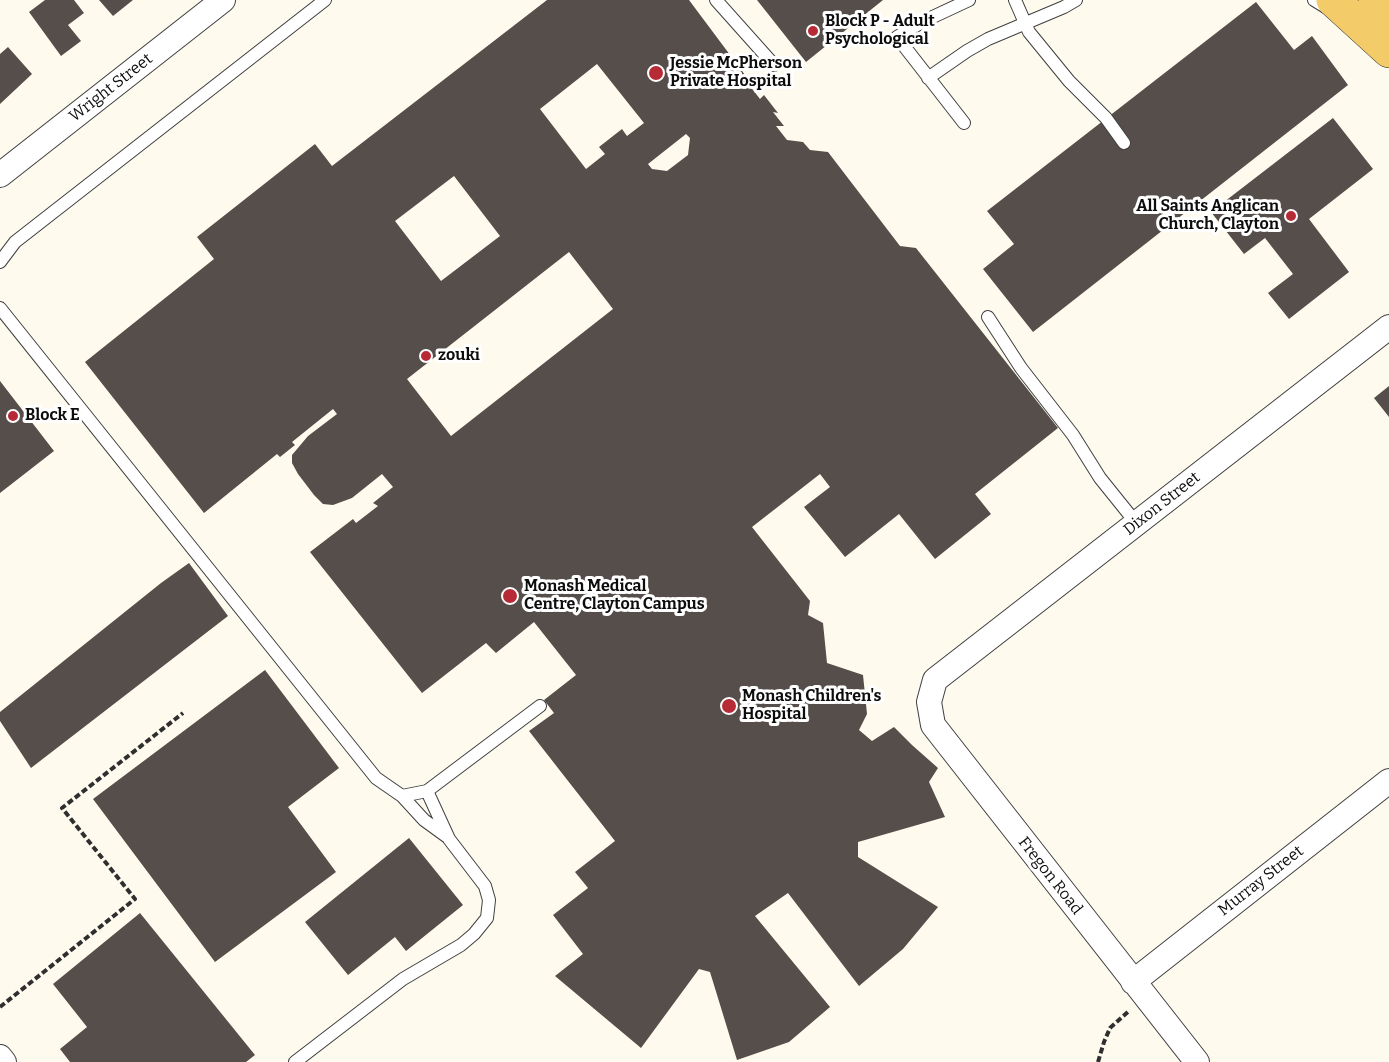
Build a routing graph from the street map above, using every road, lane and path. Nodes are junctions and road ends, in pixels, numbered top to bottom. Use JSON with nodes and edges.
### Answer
{"nodes":[{"id":1,"x":223,"y":0,"type":"edge"},
{"id":2,"x":325,"y":0,"type":"edge"},
{"id":3,"x":716,"y":0,"type":"edge"},
{"id":4,"x":969,"y":0,"type":"edge"},
{"id":5,"x":1015,"y":0,"type":"edge"},
{"id":6,"x":1076,"y":0,"type":"edge"},
{"id":7,"x":1314,"y":0,"type":"edge"},
{"id":8,"x":1333,"y":0,"type":"edge"},
{"id":9,"x":1376,"y":17,"type":"edge"},
{"id":10,"x":1026,"y":24,"type":"junction"},
{"id":11,"x":1389,"y":51,"type":"edge"},
{"id":12,"x":774,"y":65,"type":"dead end"},
{"id":13,"x":928,"y":78,"type":"junction"},
{"id":14,"x":964,"y":123,"type":"dead end"},
{"id":15,"x":1124,"y":142,"type":"dead end"},
{"id":16,"x":0,"y":175,"type":"edge"},
{"id":17,"x":0,"y":262,"type":"edge"},
{"id":18,"x":0,"y":308,"type":"edge"},
{"id":19,"x":988,"y":317,"type":"dead end"},
{"id":20,"x":1389,"y":327,"type":"edge"},
{"id":21,"x":1137,"y":524,"type":"junction"},
{"id":22,"x":934,"y":680,"type":"joint"},
{"id":23,"x":540,"y":706,"type":"dead end"},
{"id":24,"x":183,"y":713,"type":"dead end"},
{"id":25,"x":1389,"y":781,"type":"edge"},
{"id":26,"x":427,"y":791,"type":"junction"},
{"id":27,"x":402,"y":796,"type":"junction"},
{"id":28,"x":449,"y":839,"type":"junction"},
{"id":29,"x":1140,"y":990,"type":"junction"},
{"id":30,"x":0,"y":1007,"type":"edge"},
{"id":31,"x":0,"y":1057,"type":"edge"},
{"id":32,"x":4,"y":1062,"type":"edge"},
{"id":33,"x":295,"y":1062,"type":"edge"},
{"id":34,"x":1098,"y":1062,"type":"edge"},
{"id":35,"x":1197,"y":1062,"type":"edge"}],
"edges":[{"from":1,"to":16,"type":"street","name":"Wright Street"},
{"from":2,"to":17,"type":"lane"},
{"from":3,"to":12,"type":"lane"},
{"from":4,"to":13,"type":"lane"},
{"from":5,"to":10,"type":"lane"},
{"from":6,"to":10,"type":"lane"},
{"from":7,"to":9,"type":"lane"},
{"from":8,"to":9,"type":"main road"},
{"from":9,"to":11,"type":"main road"},
{"from":10,"to":13,"type":"lane"},
{"from":10,"to":15,"type":"lane"},
{"from":13,"to":14,"type":"lane"},
{"from":18,"to":27,"type":"lane"},
{"from":19,"to":21,"type":"lane"},
{"from":20,"to":21,"type":"street","name":"Dixon Street"},
{"from":21,"to":22,"type":"street","name":"Dixon Street"},
{"from":22,"to":29,"type":"street","name":"Fregon Road"},
{"from":23,"to":26,"type":"lane"},
{"from":24,"to":30,"type":"path"},
{"from":25,"to":29,"type":"street","name":"Murray Street"},
{"from":26,"to":27,"type":"lane"},
{"from":26,"to":28,"type":"lane"},
{"from":27,"to":28,"type":"lane"},
{"from":28,"to":33,"type":"lane"},
{"from":29,"to":34,"type":"path"},
{"from":29,"to":35,"type":"street","name":"Fregon Road"},
{"from":31,"to":32,"type":"street"}]}
